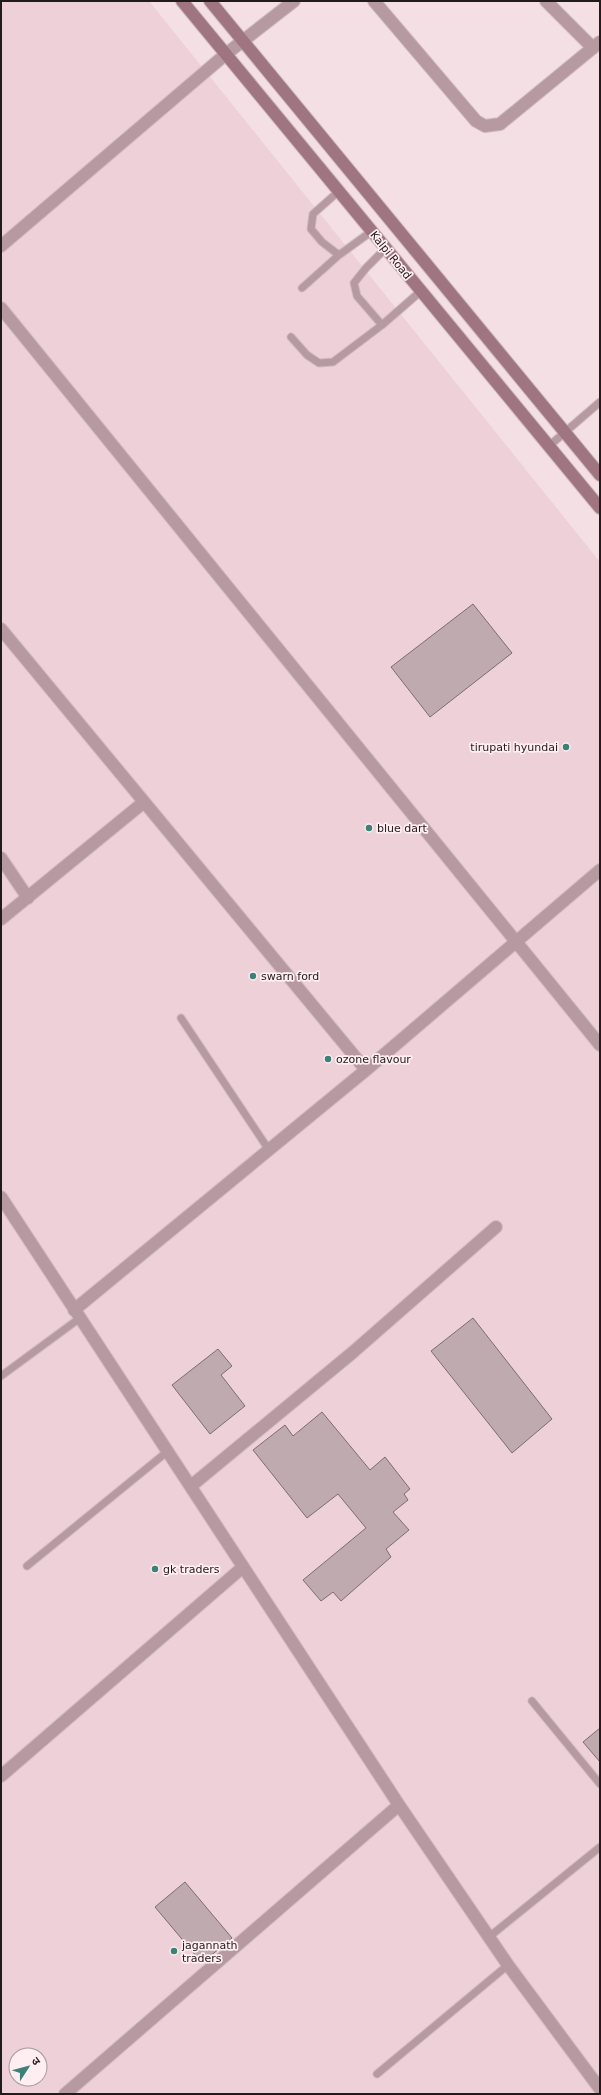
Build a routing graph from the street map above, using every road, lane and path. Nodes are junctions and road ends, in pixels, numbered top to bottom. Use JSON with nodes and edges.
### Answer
{"nodes":[{"id":1,"x":182,"y":1,"type":"edge"},
{"id":2,"x":210,"y":1,"type":"edge"},
{"id":3,"x":294,"y":1,"type":"edge"},
{"id":4,"x":374,"y":1,"type":"edge"},
{"id":5,"x":546,"y":1,"type":"edge"},
{"id":6,"x":244,"y":42,"type":"junction"},
{"id":7,"x":597,"y":45,"type":"edge"},
{"id":8,"x":226,"y":54,"type":"junction"},
{"id":9,"x":339,"y":191,"type":"junction"},
{"id":10,"x":393,"y":223,"type":"junction"},
{"id":11,"x":374,"y":235,"type":"junction"},
{"id":12,"x":1,"y":246,"type":"edge"},
{"id":13,"x":386,"y":248,"type":"junction"},
{"id":14,"x":339,"y":255,"type":"junction"},
{"id":15,"x":302,"y":288,"type":"dead end"},
{"id":16,"x":421,"y":291,"type":"junction"},
{"id":17,"x":1,"y":308,"type":"edge"},
{"id":18,"x":382,"y":325,"type":"junction"},
{"id":19,"x":291,"y":337,"type":"dead end"},
{"id":20,"x":600,"y":402,"type":"edge"},
{"id":21,"x":565,"y":432,"type":"junction"},
{"id":22,"x":549,"y":446,"type":"junction"},
{"id":23,"x":600,"y":475,"type":"edge"},
{"id":24,"x":600,"y":508,"type":"edge"},
{"id":25,"x":1,"y":629,"type":"edge"},
{"id":26,"x":144,"y":802,"type":"junction"},
{"id":27,"x":1,"y":858,"type":"edge"},
{"id":28,"x":600,"y":870,"type":"edge"},
{"id":29,"x":28,"y":898,"type":"junction"},
{"id":30,"x":1,"y":919,"type":"edge"},
{"id":31,"x":516,"y":942,"type":"junction"},
{"id":32,"x":181,"y":1018,"type":"dead end"},
{"id":33,"x":600,"y":1045,"type":"edge"},
{"id":34,"x":366,"y":1070,"type":"junction"},
{"id":35,"x":269,"y":1150,"type":"junction"},
{"id":36,"x":1,"y":1197,"type":"edge"},
{"id":37,"x":496,"y":1227,"type":"dead end"},
{"id":38,"x":77,"y":1314,"type":"junction"},
{"id":39,"x":1,"y":1376,"type":"edge"},
{"id":40,"x":168,"y":1451,"type":"junction"},
{"id":41,"x":191,"y":1486,"type":"junction"},
{"id":42,"x":27,"y":1566,"type":"dead end"},
{"id":43,"x":243,"y":1567,"type":"junction"},
{"id":44,"x":532,"y":1701,"type":"dead end"},
{"id":45,"x":1,"y":1776,"type":"edge"},
{"id":46,"x":600,"y":1784,"type":"edge"},
{"id":47,"x":399,"y":1805,"type":"junction"},
{"id":48,"x":600,"y":1847,"type":"edge"},
{"id":49,"x":489,"y":1937,"type":"junction"},
{"id":50,"x":508,"y":1965,"type":"junction"},
{"id":51,"x":377,"y":2074,"type":"dead end"},
{"id":52,"x":600,"y":2089,"type":"edge"},
{"id":53,"x":65,"y":2094,"type":"edge"}],
"edges":[{"from":1,"to":8,"type":"main road","name":"Kalpi Road"},
{"from":2,"to":6,"type":"main road","name":"Kalpi Road"},
{"from":3,"to":6,"type":"street"},
{"from":4,"to":7,"type":"street"},
{"from":5,"to":7,"type":"street"},
{"from":6,"to":8,"type":"street"},
{"from":6,"to":10,"type":"main road","name":"Kalpi Road"},
{"from":8,"to":9,"type":"main road","name":"Kalpi Road"},
{"from":8,"to":12,"type":"street"},
{"from":9,"to":11,"type":"main road","name":"Kalpi Road"},
{"from":9,"to":14,"type":"lane"},
{"from":10,"to":11,"type":"main road"},
{"from":10,"to":21,"type":"main road","name":"Kalpi Road"},
{"from":11,"to":13,"type":"main road","name":"Kalpi Road"},
{"from":11,"to":14,"type":"lane"},
{"from":13,"to":16,"type":"main road","name":"Kalpi Road"},
{"from":13,"to":18,"type":"lane"},
{"from":14,"to":15,"type":"lane"},
{"from":16,"to":18,"type":"lane"},
{"from":16,"to":22,"type":"main road","name":"Kalpi Road"},
{"from":17,"to":31,"type":"street"},
{"from":18,"to":19,"type":"lane"},
{"from":20,"to":21,"type":"lane"},
{"from":21,"to":22,"type":"lane"},
{"from":21,"to":23,"type":"main road","name":"Kalpi Road"},
{"from":22,"to":24,"type":"main road","name":"Kalpi Road"},
{"from":25,"to":26,"type":"street"},
{"from":26,"to":29,"type":"street"},
{"from":26,"to":34,"type":"street"},
{"from":27,"to":29,"type":"street"},
{"from":28,"to":31,"type":"street"},
{"from":29,"to":30,"type":"street"},
{"from":31,"to":33,"type":"street"},
{"from":31,"to":34,"type":"street"},
{"from":32,"to":35,"type":"lane"},
{"from":34,"to":35,"type":"street"},
{"from":35,"to":38,"type":"street"},
{"from":36,"to":38,"type":"street"},
{"from":37,"to":41,"type":"street"},
{"from":38,"to":39,"type":"lane"},
{"from":38,"to":40,"type":"street"},
{"from":40,"to":41,"type":"street"},
{"from":40,"to":42,"type":"lane"},
{"from":41,"to":43,"type":"street"},
{"from":43,"to":45,"type":"street"},
{"from":43,"to":47,"type":"street"},
{"from":44,"to":46,"type":"lane"},
{"from":47,"to":49,"type":"street"},
{"from":47,"to":53,"type":"street"},
{"from":48,"to":49,"type":"lane"},
{"from":49,"to":50,"type":"street"},
{"from":50,"to":51,"type":"lane"},
{"from":50,"to":52,"type":"street"}]}
